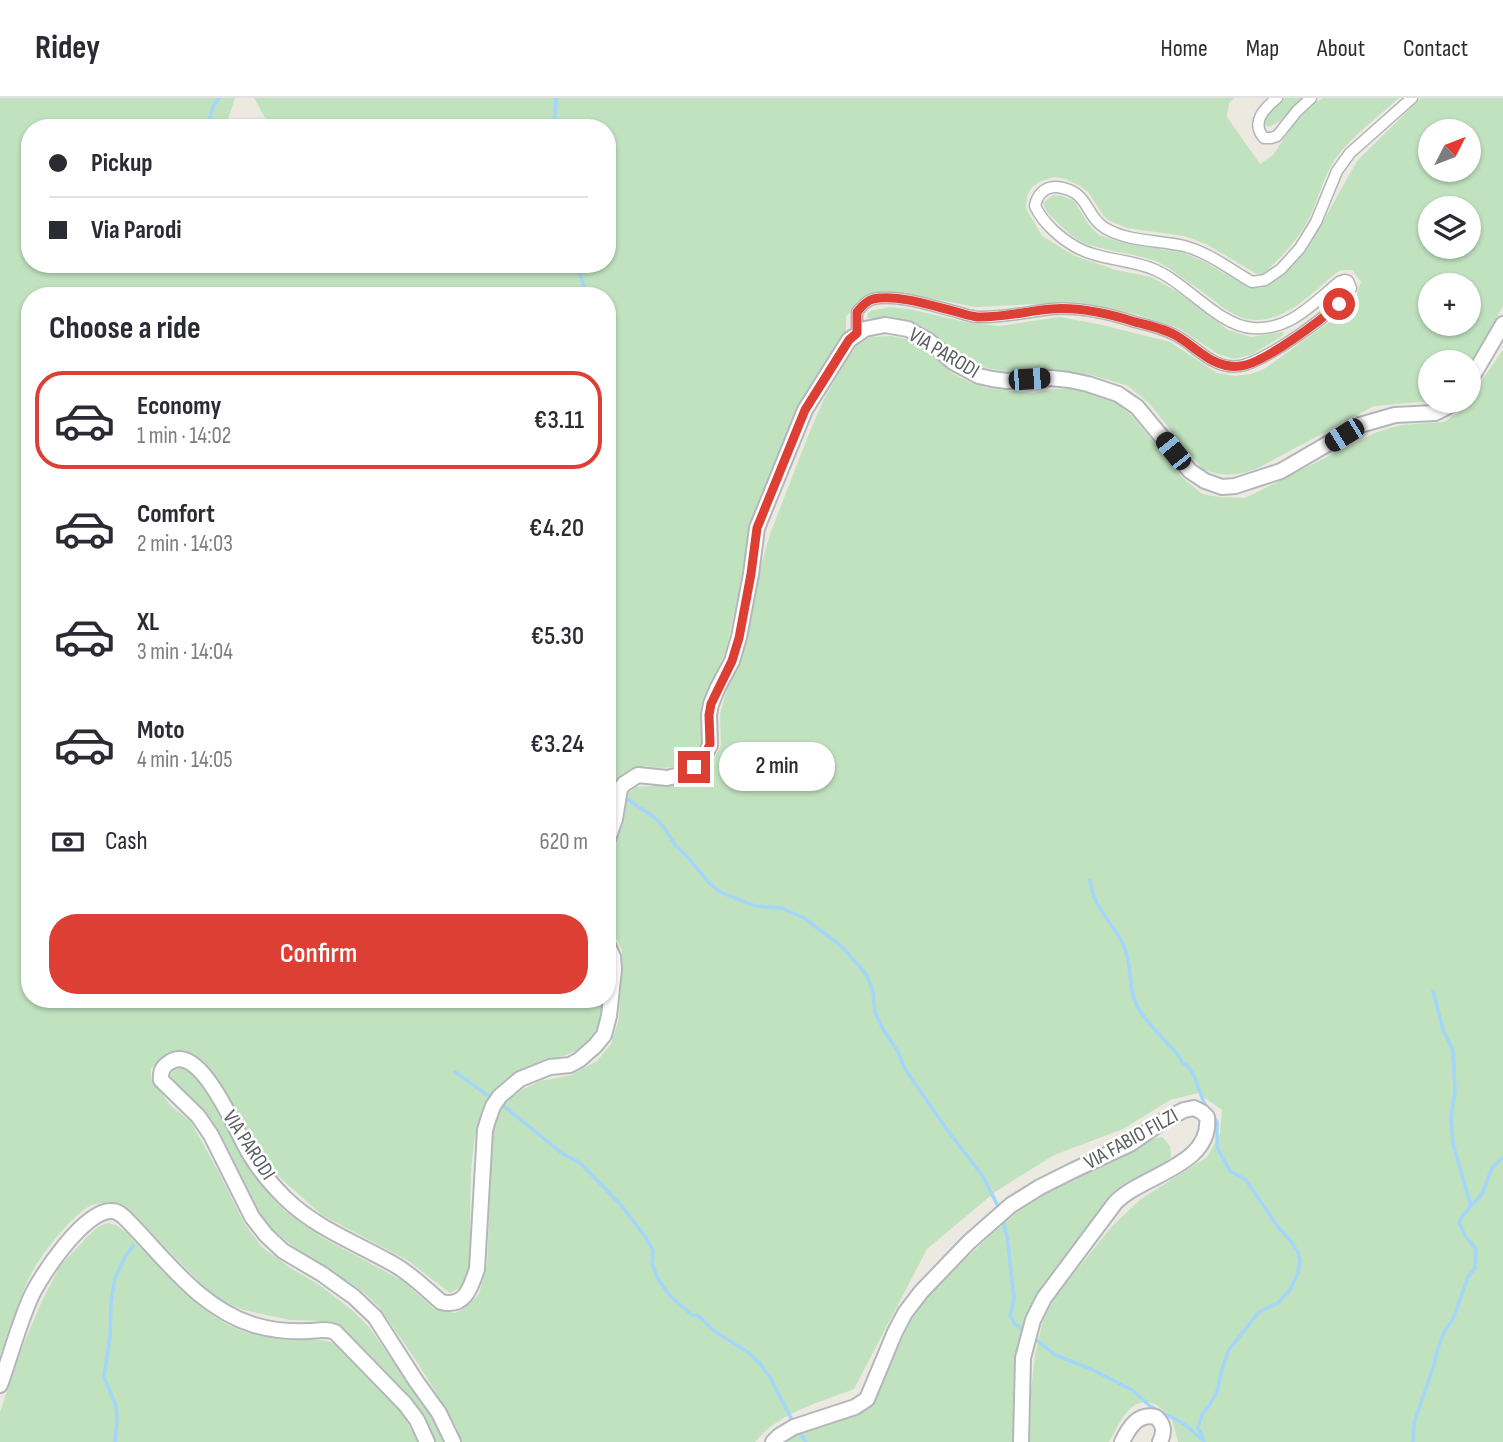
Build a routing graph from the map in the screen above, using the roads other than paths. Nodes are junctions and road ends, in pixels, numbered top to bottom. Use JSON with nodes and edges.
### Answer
{"nodes":[{"id":1,"x":1277,"y":98,"type":"edge"},
{"id":2,"x":1311,"y":98,"type":"edge"},
{"id":3,"x":1412,"y":98,"type":"edge"},
{"id":4,"x":1503,"y":324,"type":"edge"},
{"id":5,"x":857,"y":333,"type":"junction"},
{"id":6,"x":1481,"y":362,"type":"edge"},
{"id":7,"x":1435,"y":413,"type":"edge"},
{"id":8,"x":616,"y":814,"type":"edge"},
{"id":9,"x":610,"y":1008,"type":"edge"},
{"id":10,"x":0,"y":1385,"type":"edge"},
{"id":11,"x":427,"y":1442,"type":"edge"},
{"id":12,"x":453,"y":1442,"type":"edge"},
{"id":13,"x":773,"y":1442,"type":"edge"},
{"id":14,"x":1021,"y":1442,"type":"edge"},
{"id":15,"x":1122,"y":1442,"type":"edge"},
{"id":16,"x":1160,"y":1442,"type":"edge"}],
"edges":[{"from":1,"to":2,"type":"street"},
{"from":3,"to":5,"type":"street"},
{"from":4,"to":6,"type":"street"},
{"from":5,"to":7,"type":"street","name":"VIA PARODI"},
{"from":5,"to":8,"type":"street"},
{"from":9,"to":12,"type":"street","name":"VIA PARODI"},
{"from":10,"to":11,"type":"street"},
{"from":13,"to":14,"type":"street","name":"VIA FABIO FILZI"},
{"from":15,"to":16,"type":"street"}]}
